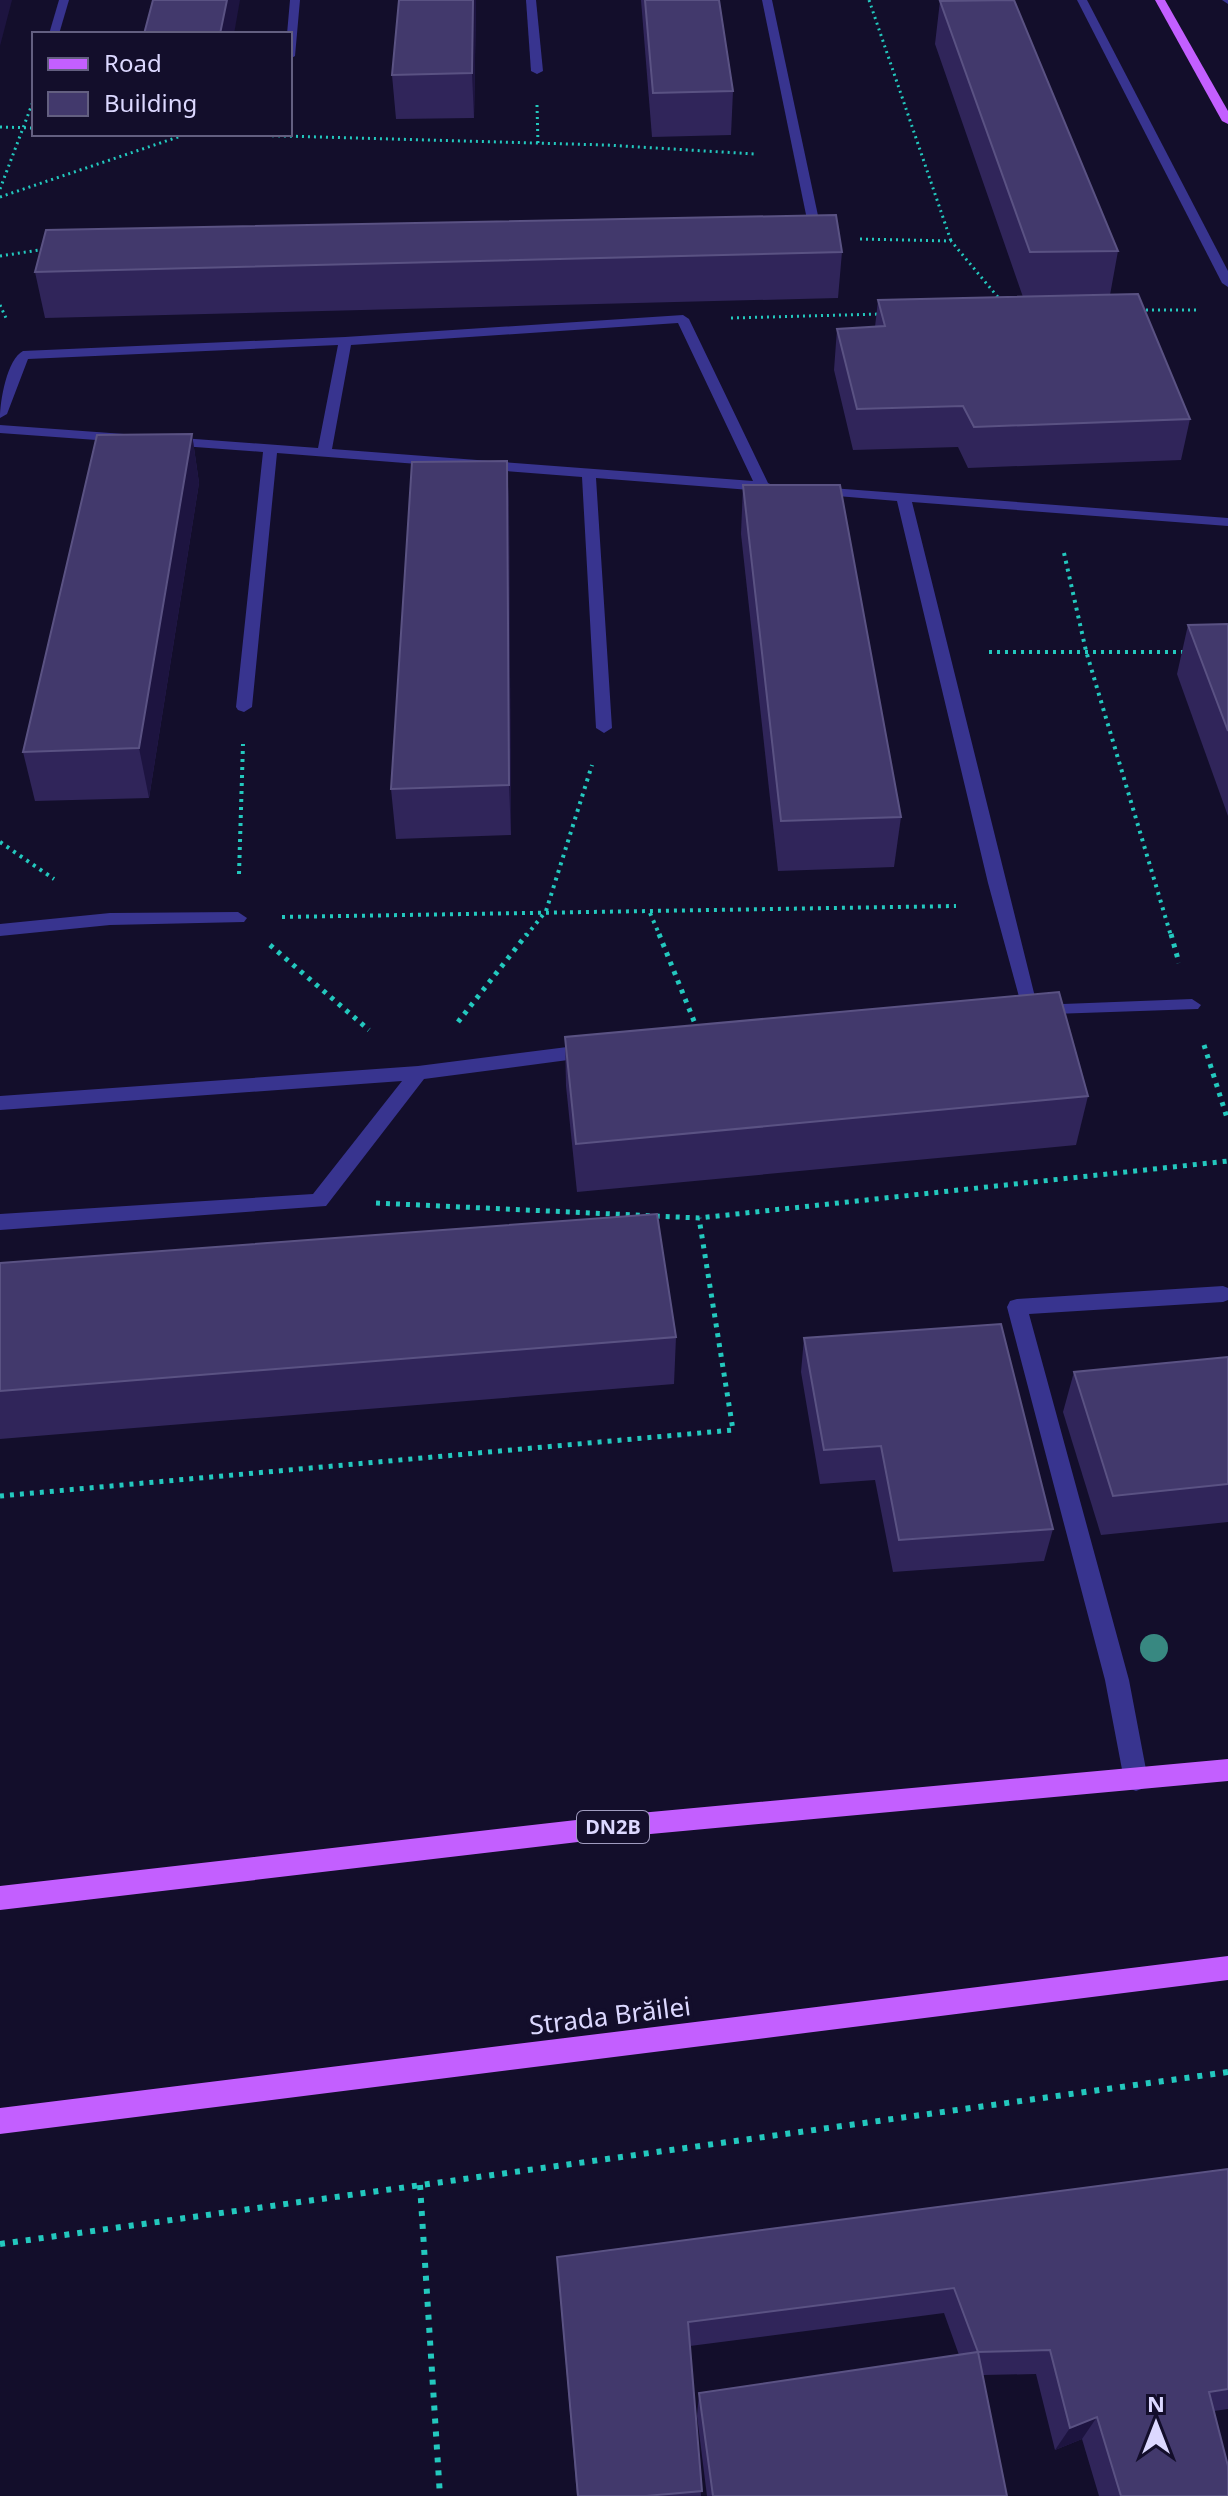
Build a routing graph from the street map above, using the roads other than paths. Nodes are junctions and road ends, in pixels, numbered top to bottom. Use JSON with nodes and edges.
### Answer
{"nodes":[{"id":1,"x":64,"y":0,"type":"edge"},
{"id":2,"x":295,"y":0,"type":"edge"},
{"id":3,"x":531,"y":0,"type":"edge"},
{"id":4,"x":767,"y":0,"type":"edge"},
{"id":5,"x":1082,"y":0,"type":"edge"},
{"id":6,"x":1160,"y":0,"type":"edge"},
{"id":7,"x":55,"y":32,"type":"edge"},
{"id":8,"x":292,"y":34,"type":"edge"},
{"id":9,"x":537,"y":71,"type":"dead end"},
{"id":10,"x":1228,"y":121,"type":"edge"},
{"id":11,"x":817,"y":239,"type":"edge"},
{"id":12,"x":1228,"y":283,"type":"edge"},
{"id":13,"x":345,"y":341,"type":"junction"},
{"id":14,"x":0,"y":414,"type":"edge"},
{"id":15,"x":0,"y":429,"type":"edge"},
{"id":16,"x":143,"y":439,"type":"edge"},
{"id":17,"x":159,"y":440,"type":"edge"},
{"id":18,"x":270,"y":449,"type":"junction"},
{"id":19,"x":324,"y":453,"type":"junction"},
{"id":20,"x":589,"y":474,"type":"junction"},
{"id":21,"x":810,"y":490,"type":"edge"},
{"id":22,"x":903,"y":497,"type":"junction"},
{"id":23,"x":1228,"y":522,"type":"edge"},
{"id":24,"x":244,"y":707,"type":"dead end"},
{"id":25,"x":604,"y":728,"type":"road end"},
{"id":26,"x":238,"y":918,"type":"road end"},
{"id":27,"x":0,"y":930,"type":"edge"},
{"id":28,"x":1192,"y":1005,"type":"road end"},
{"id":29,"x":606,"y":1049,"type":"edge"},
{"id":30,"x":418,"y":1073,"type":"junction"},
{"id":31,"x":0,"y":1103,"type":"edge"},
{"id":32,"x":0,"y":1222,"type":"edge"},
{"id":33,"x":1223,"y":1294,"type":"dead end"},
{"id":34,"x":1228,"y":1770,"type":"edge"},
{"id":35,"x":1136,"y":1780,"type":"junction"},
{"id":36,"x":0,"y":1898,"type":"edge"},
{"id":37,"x":1228,"y":1968,"type":"edge"},
{"id":38,"x":0,"y":2121,"type":"edge"}],
"edges":[{"from":1,"to":7,"type":"lane"},
{"from":2,"to":8,"type":"lane"},
{"from":3,"to":9,"type":"lane"},
{"from":4,"to":11,"type":"lane"},
{"from":5,"to":12,"type":"lane"},
{"from":6,"to":10,"type":"main road"},
{"from":13,"to":14,"type":"lane"},
{"from":13,"to":19,"type":"lane"},
{"from":13,"to":20,"type":"lane"},
{"from":15,"to":16,"type":"lane"},
{"from":17,"to":18,"type":"lane"},
{"from":18,"to":19,"type":"lane"},
{"from":18,"to":24,"type":"lane"},
{"from":19,"to":20,"type":"lane"},
{"from":20,"to":25,"type":"lane"},
{"from":21,"to":22,"type":"lane"},
{"from":22,"to":23,"type":"lane"},
{"from":22,"to":28,"type":"lane"},
{"from":26,"to":27,"type":"lane"},
{"from":29,"to":30,"type":"lane"},
{"from":30,"to":31,"type":"lane"},
{"from":30,"to":32,"type":"lane"},
{"from":33,"to":35,"type":"lane"},
{"from":34,"to":35,"type":"main road","number":"DN2B"},
{"from":35,"to":36,"type":"main road","number":"DN2B"},
{"from":37,"to":38,"type":"main road","name":"Strada Brăilei"}]}
